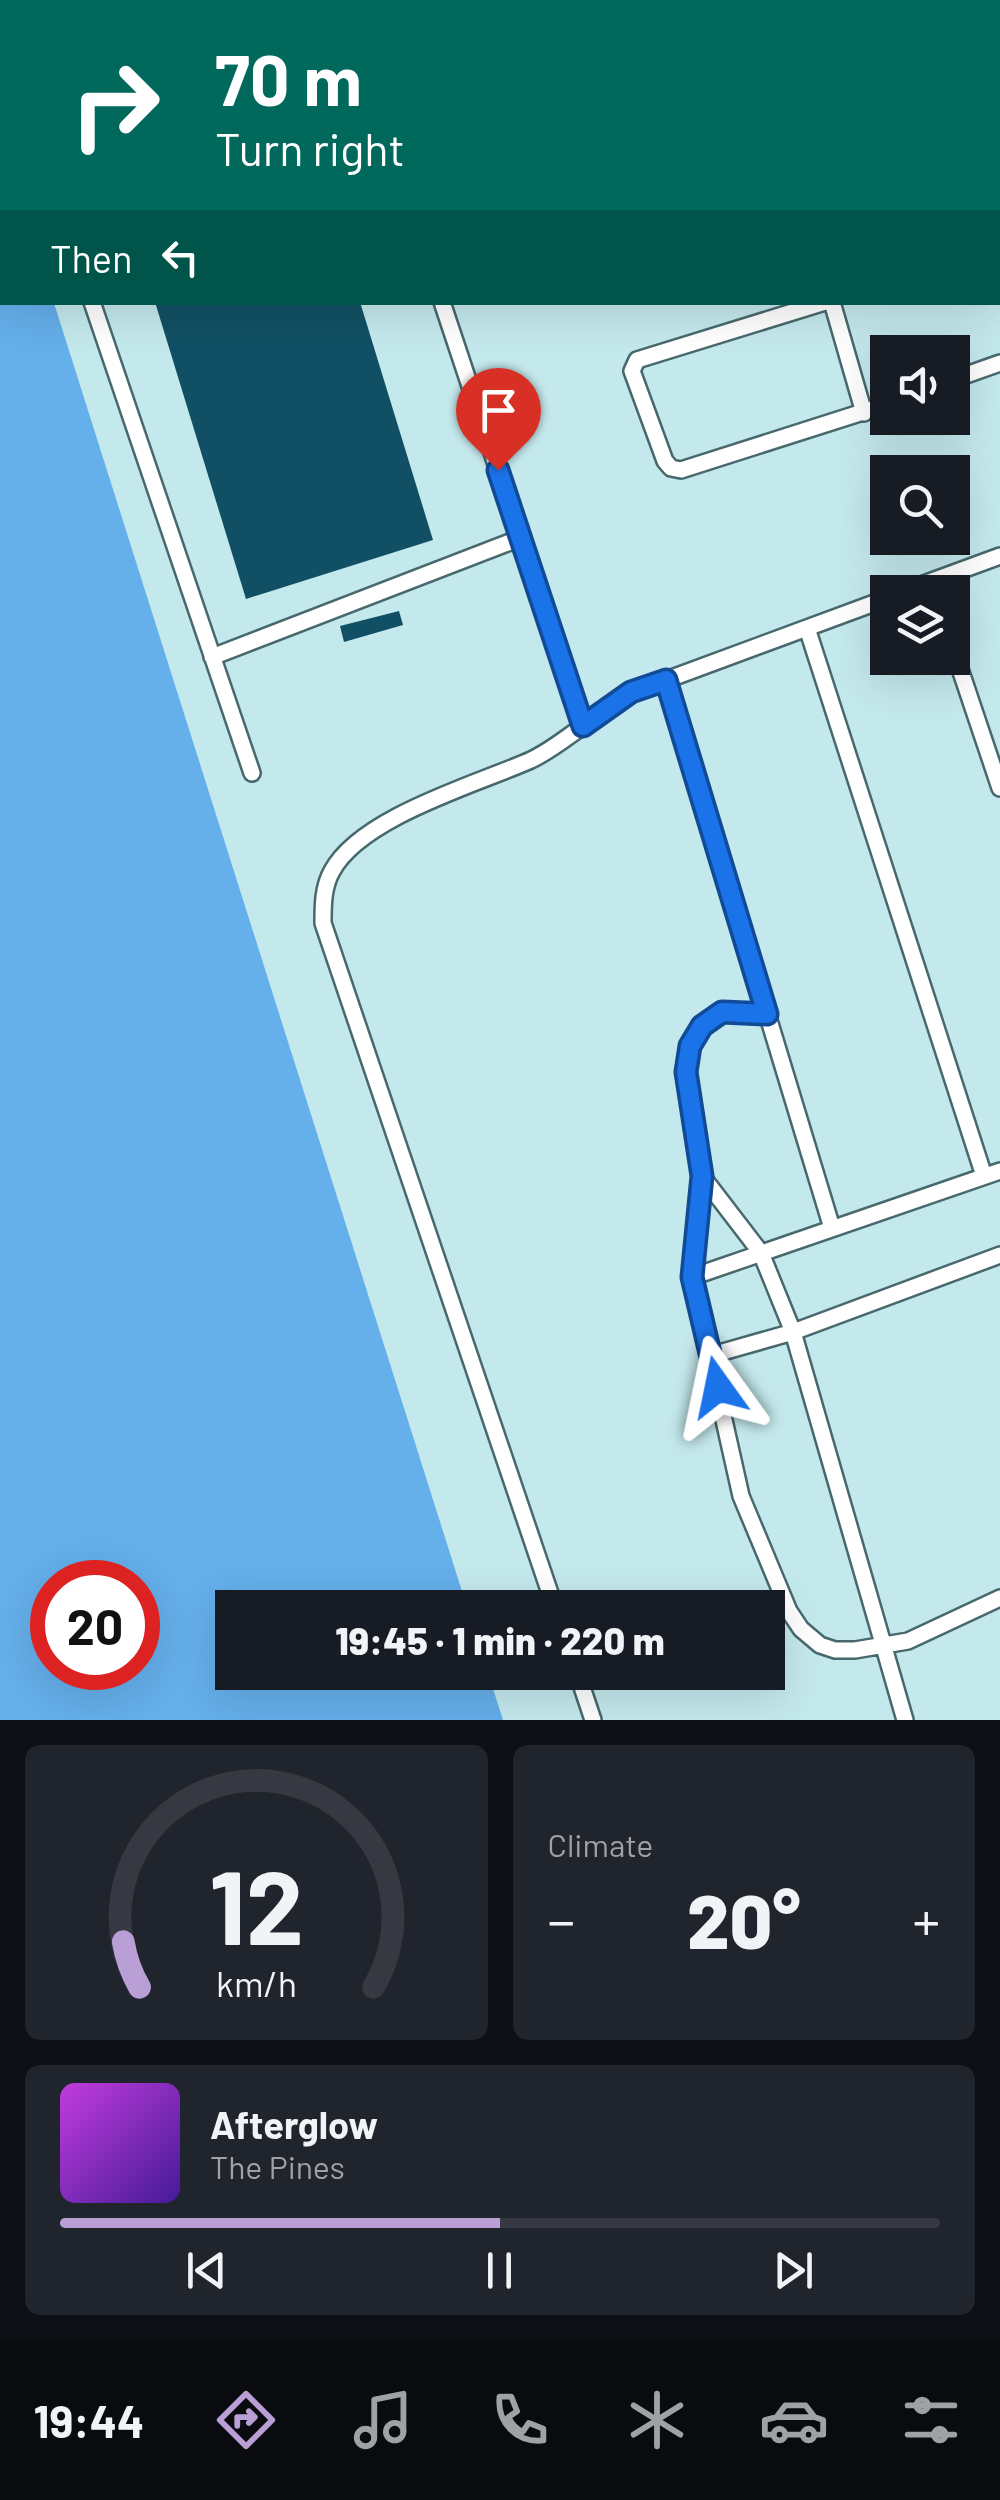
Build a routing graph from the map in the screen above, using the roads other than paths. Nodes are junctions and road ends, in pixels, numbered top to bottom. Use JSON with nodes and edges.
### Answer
{"nodes":[{"id":1,"x":93,"y":305,"type":"edge"},
{"id":2,"x":443,"y":305,"type":"edge"},
{"id":3,"x":818,"y":305,"type":"edge"},
{"id":4,"x":829,"y":305,"type":"edge"},
{"id":5,"x":1000,"y":363,"type":"edge"},
{"id":6,"x":970,"y":374,"type":"edge"},
{"id":7,"x":870,"y":411,"type":"edge"},
{"id":8,"x":864,"y":413,"type":"junction"},
{"id":9,"x":518,"y":539,"type":"junction"},
{"id":10,"x":1000,"y":556,"type":"edge"},
{"id":11,"x":959,"y":575,"type":"edge"},
{"id":12,"x":870,"y":605,"type":"edge"},
{"id":13,"x":807,"y":628,"type":"junction"},
{"id":14,"x":212,"y":657,"type":"junction"},
{"id":15,"x":962,"y":675,"type":"edge"},
{"id":16,"x":666,"y":680,"type":"junction"},
{"id":17,"x":583,"y":726,"type":"junction"},
{"id":18,"x":252,"y":773,"type":"dead end"},
{"id":19,"x":1000,"y":788,"type":"edge"},
{"id":20,"x":767,"y":1014,"type":"junction"},
{"id":21,"x":992,"y":1173,"type":"edge"},
{"id":22,"x":702,"y":1176,"type":"junction"},
{"id":23,"x":832,"y":1228,"type":"junction"},
{"id":24,"x":761,"y":1253,"type":"junction"},
{"id":25,"x":1000,"y":1255,"type":"edge"},
{"id":26,"x":692,"y":1277,"type":"junction"},
{"id":27,"x":793,"y":1332,"type":"junction"},
{"id":28,"x":712,"y":1355,"type":"junction"},
{"id":29,"x":549,"y":1590,"type":"edge"},
{"id":30,"x":1000,"y":1598,"type":"edge"},
{"id":31,"x":884,"y":1647,"type":"junction"},
{"id":32,"x":583,"y":1690,"type":"edge"},
{"id":33,"x":594,"y":1720,"type":"edge"},
{"id":34,"x":905,"y":1720,"type":"edge"}],
"edges":[{"from":1,"to":14,"type":"lane"},
{"from":2,"to":9,"type":"lane"},
{"from":3,"to":8,"type":"lane"},
{"from":4,"to":8,"type":"lane"},
{"from":5,"to":6,"type":"lane"},
{"from":7,"to":8,"type":"lane"},
{"from":9,"to":14,"type":"lane"},
{"from":9,"to":17,"type":"lane"},
{"from":10,"to":11,"type":"lane"},
{"from":12,"to":13,"type":"lane"},
{"from":13,"to":16,"type":"lane"},
{"from":13,"to":21,"type":"lane"},
{"from":14,"to":18,"type":"lane"},
{"from":15,"to":19,"type":"lane"},
{"from":16,"to":17,"type":"lane"},
{"from":16,"to":20,"type":"lane"},
{"from":17,"to":29,"type":"lane"},
{"from":20,"to":22,"type":"lane"},
{"from":20,"to":23,"type":"lane"},
{"from":21,"to":23,"type":"lane"},
{"from":22,"to":24,"type":"lane"},
{"from":22,"to":26,"type":"lane"},
{"from":23,"to":24,"type":"lane"},
{"from":24,"to":26,"type":"lane"},
{"from":24,"to":27,"type":"lane"},
{"from":25,"to":27,"type":"lane"},
{"from":26,"to":28,"type":"lane"},
{"from":27,"to":28,"type":"lane"},
{"from":27,"to":31,"type":"lane"},
{"from":28,"to":31,"type":"lane"},
{"from":30,"to":31,"type":"lane"},
{"from":31,"to":34,"type":"lane"},
{"from":32,"to":33,"type":"lane"}]}
